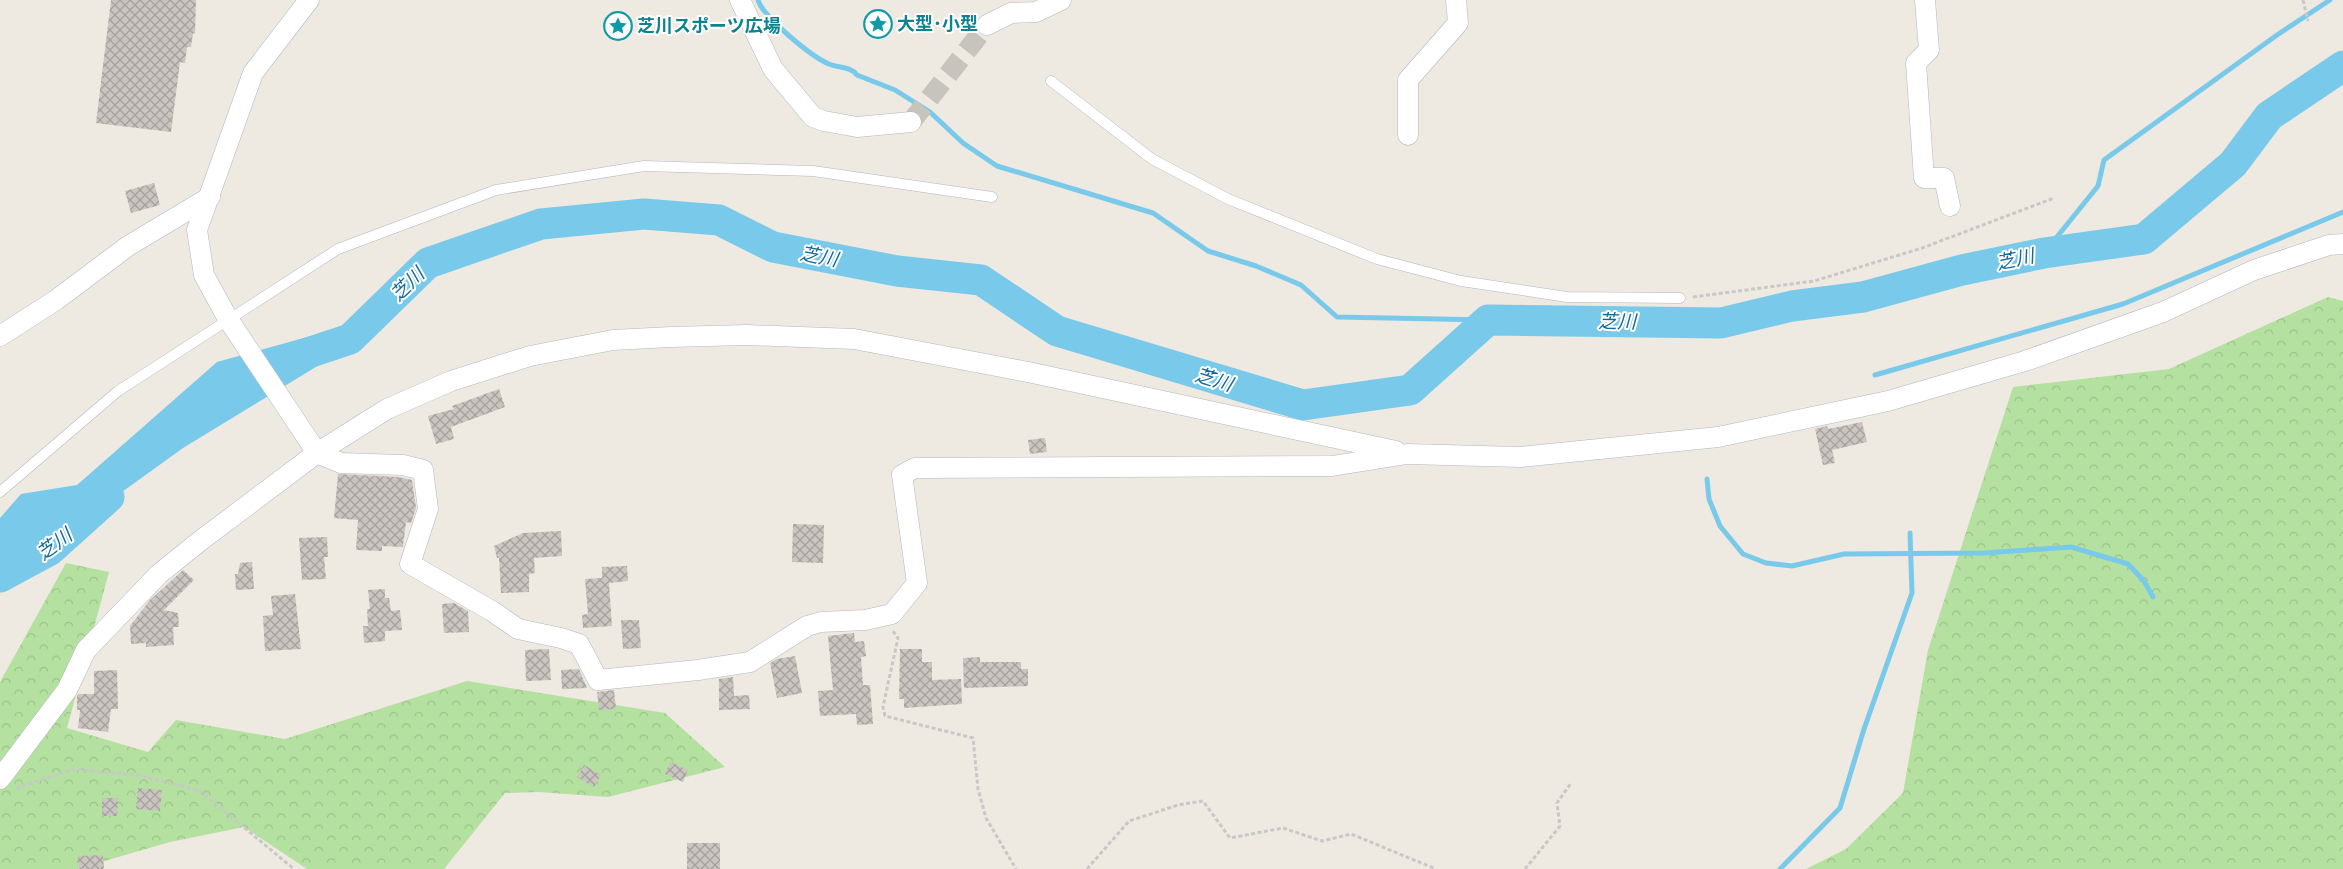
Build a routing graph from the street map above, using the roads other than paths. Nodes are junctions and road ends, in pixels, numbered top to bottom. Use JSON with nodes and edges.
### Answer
{"nodes":[{"id":1,"x":309,"y":0,"type":"edge"},
{"id":2,"x":740,"y":0,"type":"edge"},
{"id":3,"x":1060,"y":0,"type":"edge"},
{"id":4,"x":1456,"y":0,"type":"edge"},
{"id":5,"x":1925,"y":0,"type":"edge"},
{"id":6,"x":987,"y":25,"type":"tunnel mouth"},
{"id":7,"x":1051,"y":81,"type":"dead end"},
{"id":8,"x":911,"y":122,"type":"dead end"},
{"id":9,"x":1408,"y":135,"type":"dead end"},
{"id":10,"x":210,"y":196,"type":"junction"},
{"id":11,"x":992,"y":197,"type":"dead end"},
{"id":12,"x":1950,"y":206,"type":"dead end"},
{"id":13,"x":2343,"y":244,"type":"edge"},
{"id":14,"x":1680,"y":298,"type":"road end"},
{"id":15,"x":228,"y":319,"type":"junction"},
{"id":16,"x":0,"y":336,"type":"edge"},
{"id":17,"x":317,"y":454,"type":"junction"},
{"id":18,"x":1407,"y":454,"type":"junction"},
{"id":19,"x":0,"y":492,"type":"edge"},
{"id":20,"x":5,"y":785,"type":"edge"}],
"edges":[{"from":1,"to":10,"type":"street"},
{"from":2,"to":8,"type":"street"},
{"from":3,"to":6,"type":"street"},
{"from":4,"to":9,"type":"street"},
{"from":5,"to":12,"type":"street"},
{"from":7,"to":14,"type":"lane"},
{"from":10,"to":15,"type":"street"},
{"from":10,"to":16,"type":"street"},
{"from":11,"to":15,"type":"lane"},
{"from":13,"to":18,"type":"street"},
{"from":15,"to":17,"type":"street"},
{"from":15,"to":19,"type":"lane"},
{"from":17,"to":18,"type":"street"},
{"from":17,"to":18,"type":"street"},
{"from":17,"to":20,"type":"street"}]}
